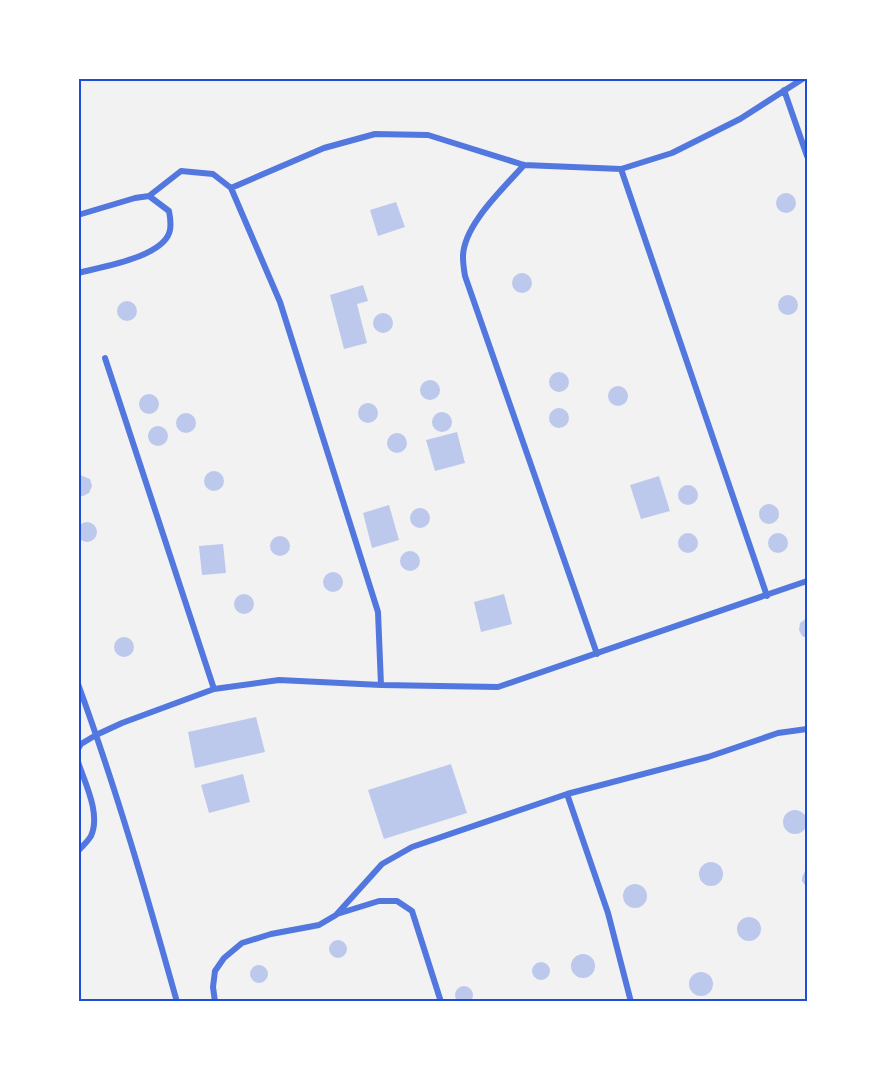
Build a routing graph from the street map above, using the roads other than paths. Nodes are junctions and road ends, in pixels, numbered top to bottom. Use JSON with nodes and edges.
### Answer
{"nodes":[{"id":1,"x":804,"y":78,"type":"edge"},
{"id":2,"x":784,"y":90,"type":"junction"},
{"id":3,"x":807,"y":156,"type":"edge"},
{"id":4,"x":524,"y":165,"type":"junction"},
{"id":5,"x":621,"y":169,"type":"junction"},
{"id":6,"x":231,"y":188,"type":"junction"},
{"id":7,"x":148,"y":196,"type":"junction"},
{"id":8,"x":78,"y":215,"type":"edge"},
{"id":9,"x":78,"y":273,"type":"edge"},
{"id":10,"x":105,"y":358,"type":"dead end"},
{"id":11,"x":807,"y":581,"type":"edge"},
{"id":12,"x":767,"y":596,"type":"junction"},
{"id":13,"x":597,"y":654,"type":"junction"},
{"id":14,"x":78,"y":684,"type":"edge"},
{"id":15,"x":381,"y":685,"type":"junction"},
{"id":16,"x":214,"y":690,"type":"junction"},
{"id":17,"x":807,"y":729,"type":"edge"},
{"id":18,"x":96,"y":735,"type":"junction"},
{"id":19,"x":78,"y":749,"type":"edge"},
{"id":20,"x":78,"y":762,"type":"edge"},
{"id":21,"x":567,"y":794,"type":"junction"},
{"id":22,"x":78,"y":851,"type":"edge"},
{"id":23,"x":336,"y":915,"type":"junction"},
{"id":24,"x":177,"y":1002,"type":"edge"},
{"id":25,"x":215,"y":1002,"type":"edge"},
{"id":26,"x":441,"y":1002,"type":"edge"},
{"id":27,"x":631,"y":1002,"type":"edge"}],
"edges":[{"from":1,"to":2,"type":"street"},
{"from":2,"to":3,"type":"street"},
{"from":2,"to":5,"type":"street"},
{"from":4,"to":5,"type":"street"},
{"from":4,"to":6,"type":"street"},
{"from":4,"to":13,"type":"street"},
{"from":5,"to":12,"type":"street"},
{"from":6,"to":7,"type":"street"},
{"from":6,"to":15,"type":"street"},
{"from":7,"to":8,"type":"street"},
{"from":7,"to":9,"type":"street"},
{"from":10,"to":16,"type":"street"},
{"from":11,"to":12,"type":"street"},
{"from":12,"to":13,"type":"street"},
{"from":13,"to":15,"type":"street"},
{"from":14,"to":18,"type":"street"},
{"from":15,"to":16,"type":"street"},
{"from":16,"to":18,"type":"street"},
{"from":17,"to":21,"type":"street"},
{"from":18,"to":19,"type":"street"},
{"from":18,"to":24,"type":"street"},
{"from":20,"to":22,"type":"street"},
{"from":21,"to":23,"type":"street"},
{"from":21,"to":27,"type":"street"},
{"from":23,"to":25,"type":"street"},
{"from":23,"to":26,"type":"street"}]}
